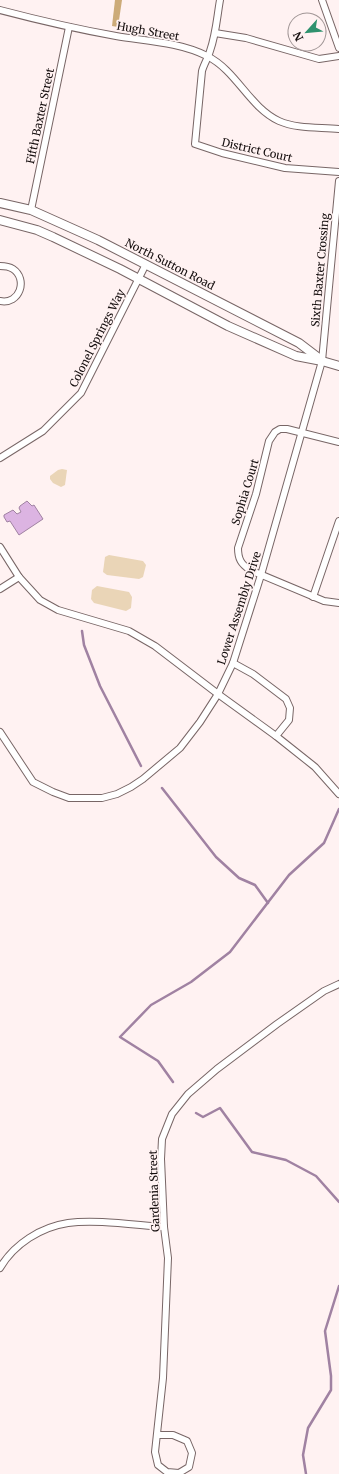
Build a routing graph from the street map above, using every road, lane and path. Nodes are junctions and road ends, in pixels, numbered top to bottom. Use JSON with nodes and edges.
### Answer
{"nodes":[{"id":1,"x":220,"y":0,"type":"edge"},
{"id":2,"x":322,"y":0,"type":"edge"},
{"id":3,"x":0,"y":10,"type":"edge"},
{"id":4,"x":69,"y":27,"type":"junction"},
{"id":5,"x":215,"y":34,"type":"junction"},
{"id":6,"x":339,"y":48,"type":"edge"},
{"id":7,"x":339,"y":56,"type":"edge"},
{"id":8,"x":208,"y":57,"type":"junction"},
{"id":9,"x":339,"y":129,"type":"edge"},
{"id":10,"x":339,"y":172,"type":"edge"},
{"id":11,"x":339,"y":182,"type":"edge"},
{"id":12,"x":0,"y":203,"type":"edge"},
{"id":13,"x":31,"y":210,"type":"junction"},
{"id":14,"x":0,"y":220,"type":"edge"},
{"id":15,"x":146,"y":264,"type":"junction"},
{"id":16,"x":0,"y":266,"type":"edge"},
{"id":17,"x":138,"y":280,"type":"junction"},
{"id":18,"x":0,"y":301,"type":"edge"},
{"id":19,"x":322,"y":361,"type":"junction"},
{"id":20,"x":339,"y":366,"type":"edge"},
{"id":21,"x":301,"y":433,"type":"junction"},
{"id":22,"x":339,"y":442,"type":"edge"},
{"id":23,"x":0,"y":458,"type":"edge"},
{"id":24,"x":339,"y":521,"type":"edge"},
{"id":25,"x":0,"y":547,"type":"edge"},
{"id":26,"x":261,"y":575,"type":"junction"},
{"id":27,"x":19,"y":577,"type":"junction"},
{"id":28,"x":0,"y":589,"type":"edge"},
{"id":29,"x":314,"y":596,"type":"junction"},
{"id":30,"x":339,"y":603,"type":"edge"},
{"id":31,"x":233,"y":663,"type":"junction"},
{"id":32,"x":218,"y":694,"type":"junction"},
{"id":33,"x":0,"y":732,"type":"edge"},
{"id":34,"x":276,"y":736,"type":"junction"},
{"id":35,"x":339,"y":794,"type":"edge"},
{"id":36,"x":339,"y":984,"type":"edge"},
{"id":37,"x":164,"y":1227,"type":"junction"},
{"id":38,"x":3,"y":1258,"type":"edge"},
{"id":39,"x":0,"y":1268,"type":"edge"},
{"id":40,"x":157,"y":1435,"type":"junction"}],
"edges":[{"from":1,"to":5,"type":"street"},
{"from":2,"to":6,"type":"street"},
{"from":3,"to":4,"type":"street","name":"Hugh Street"},
{"from":4,"to":8,"type":"street","name":"Hugh Street"},
{"from":4,"to":13,"type":"street","name":"Fifth Baxter Street"},
{"from":5,"to":7,"type":"street"},
{"from":5,"to":8,"type":"street"},
{"from":8,"to":9,"type":"street","name":"Hugh Street"},
{"from":8,"to":10,"type":"street","name":"District Court"},
{"from":11,"to":19,"type":"street","name":"Sixth Baxter Crossing"},
{"from":12,"to":13,"type":"main road","name":"North Sutton Road"},
{"from":13,"to":15,"type":"main road","name":"North Sutton Road"},
{"from":14,"to":17,"type":"main road","name":"North Sutton Road"},
{"from":15,"to":17,"type":"street","name":"Colonel Springs Way"},
{"from":15,"to":19,"type":"main road","name":"North Sutton Road"},
{"from":16,"to":18,"type":"street"},
{"from":17,"to":19,"type":"main road","name":"North Sutton Road"},
{"from":17,"to":23,"type":"street","name":"Colonel Springs Way"},
{"from":19,"to":20,"type":"main road","name":"North Sutton Road"},
{"from":19,"to":21,"type":"street","name":"Lower Assembly Drive"},
{"from":21,"to":22,"type":"street","name":"Sophia Court"},
{"from":21,"to":26,"type":"street","name":"Lower Assembly Drive"},
{"from":21,"to":26,"type":"street","name":"Sophia Court"},
{"from":24,"to":29,"type":"street"},
{"from":25,"to":27,"type":"street"},
{"from":26,"to":29,"type":"street","name":"Sophia Court"},
{"from":26,"to":31,"type":"street","name":"Lower Assembly Drive"},
{"from":27,"to":28,"type":"street"},
{"from":27,"to":32,"type":"street"},
{"from":29,"to":30,"type":"street","name":"Sophia Court"},
{"from":31,"to":32,"type":"street","name":"Lower Assembly Drive"},
{"from":31,"to":34,"type":"street"},
{"from":32,"to":33,"type":"street","name":"Lower Assembly Drive"},
{"from":32,"to":34,"type":"street"},
{"from":34,"to":35,"type":"street"},
{"from":36,"to":37,"type":"street","name":"Gardenia Street"},
{"from":37,"to":38,"type":"street"},
{"from":37,"to":40,"type":"street","name":"Gardenia Street"},
{"from":38,"to":39,"type":"street"},
{"from":40,"to":40,"type":"street","name":"Gardenia Street"}]}
